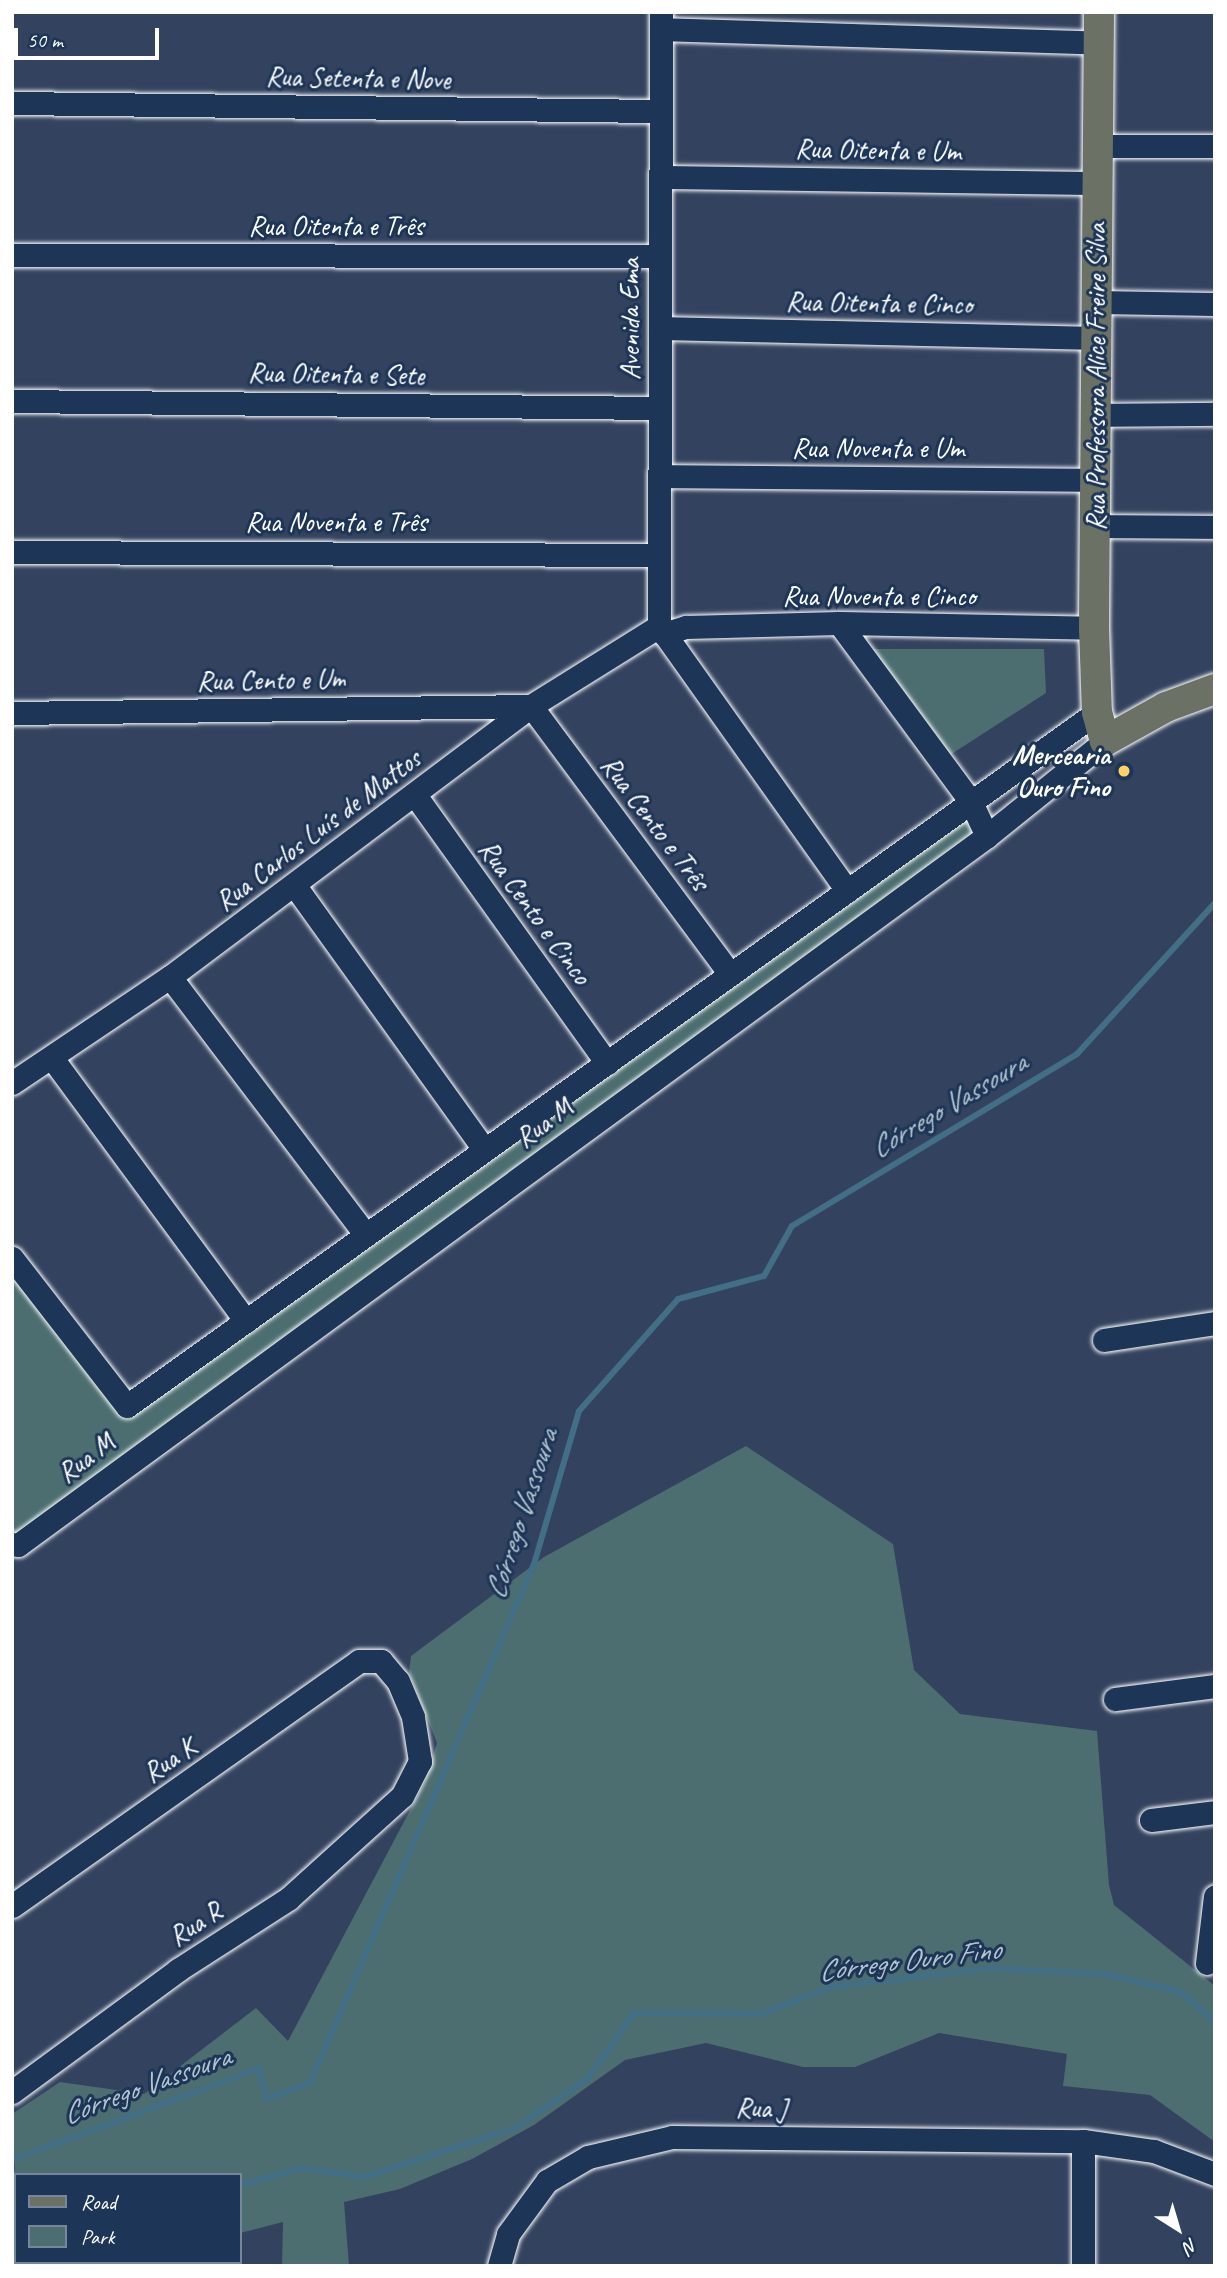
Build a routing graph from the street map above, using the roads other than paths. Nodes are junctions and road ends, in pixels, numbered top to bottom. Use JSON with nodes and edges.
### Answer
{"nodes":[{"id":1,"x":1099,"y":12,"type":"edge"},
{"id":2,"x":661,"y":21,"type":"edge"},
{"id":3,"x":1099,"y":43,"type":"junction"},
{"id":4,"x":12,"y":103,"type":"edge"},
{"id":5,"x":661,"y":111,"type":"junction"},
{"id":6,"x":1096,"y":146,"type":"junction"},
{"id":7,"x":1215,"y":146,"type":"edge"},
{"id":8,"x":660,"y":177,"type":"junction"},
{"id":9,"x":1094,"y":183,"type":"junction"},
{"id":10,"x":12,"y":255,"type":"edge"},
{"id":11,"x":660,"y":256,"type":"junction"},
{"id":12,"x":1095,"y":302,"type":"junction"},
{"id":13,"x":1215,"y":304,"type":"edge"},
{"id":14,"x":660,"y":328,"type":"junction"},
{"id":15,"x":1097,"y":338,"type":"junction"},
{"id":16,"x":12,"y":401,"type":"edge"},
{"id":17,"x":660,"y":408,"type":"junction"},
{"id":18,"x":1215,"y":414,"type":"edge"},
{"id":19,"x":1096,"y":415,"type":"junction"},
{"id":20,"x":660,"y":476,"type":"junction"},
{"id":21,"x":1096,"y":480,"type":"junction"},
{"id":22,"x":1098,"y":526,"type":"junction"},
{"id":23,"x":1215,"y":527,"type":"edge"},
{"id":24,"x":12,"y":552,"type":"edge"},
{"id":25,"x":659,"y":555,"type":"junction"},
{"id":26,"x":839,"y":623,"type":"junction"},
{"id":27,"x":1094,"y":628,"type":"junction"},
{"id":28,"x":662,"y":630,"type":"junction"},
{"id":29,"x":1215,"y":689,"type":"edge"},
{"id":30,"x":531,"y":706,"type":"junction"},
{"id":31,"x":1097,"y":712,"type":"junction"},
{"id":32,"x":12,"y":713,"type":"edge"},
{"id":33,"x":1105,"y":741,"type":"junction"},
{"id":34,"x":415,"y":795,"type":"junction"},
{"id":35,"x":971,"y":802,"type":"junction"},
{"id":36,"x":987,"y":836,"type":"junction"},
{"id":37,"x":295,"y":886,"type":"junction"},
{"id":38,"x":847,"y":891,"type":"junction"},
{"id":39,"x":730,"y":974,"type":"junction"},
{"id":40,"x":170,"y":977,"type":"junction"},
{"id":41,"x":52,"y":1058,"type":"junction"},
{"id":42,"x":607,"y":1063,"type":"junction"},
{"id":43,"x":12,"y":1083,"type":"edge"},
{"id":44,"x":485,"y":1150,"type":"junction"},
{"id":45,"x":366,"y":1235,"type":"junction"},
{"id":46,"x":12,"y":1258,"type":"edge"},
{"id":47,"x":246,"y":1321,"type":"junction"},
{"id":48,"x":1215,"y":1323,"type":"edge"},
{"id":49,"x":1104,"y":1340,"type":"dead end"},
{"id":50,"x":12,"y":1544,"type":"edge"},
{"id":51,"x":359,"y":1661,"type":"joint"},
{"id":52,"x":1215,"y":1686,"type":"edge"},
{"id":53,"x":1115,"y":1699,"type":"dead end"},
{"id":54,"x":1215,"y":1812,"type":"edge"},
{"id":55,"x":1151,"y":1819,"type":"dead end"},
{"id":56,"x":1215,"y":1896,"type":"edge"},
{"id":57,"x":12,"y":1906,"type":"edge"},
{"id":58,"x":1207,"y":1963,"type":"dead end"},
{"id":59,"x":12,"y":2092,"type":"edge"},
{"id":60,"x":1083,"y":2141,"type":"junction"},
{"id":61,"x":1215,"y":2174,"type":"edge"},
{"id":62,"x":499,"y":2266,"type":"edge"},
{"id":63,"x":1083,"y":2266,"type":"edge"}],
"edges":[{"from":1,"to":3,"type":"main road","name":"Rua Professora Alice Freire Silva"},
{"from":2,"to":3,"type":"street"},
{"from":2,"to":5,"type":"street","name":"Avenida Ema"},
{"from":3,"to":6,"type":"main road","name":"Rua Professora Alice Freire Silva"},
{"from":4,"to":5,"type":"street","name":"Rua Setenta e Nove"},
{"from":5,"to":8,"type":"street","name":"Avenida Ema"},
{"from":6,"to":7,"type":"street"},
{"from":6,"to":9,"type":"main road","name":"Rua Professora Alice Freire Silva"},
{"from":8,"to":9,"type":"street","name":"Rua Oitenta e Um"},
{"from":8,"to":11,"type":"street","name":"Avenida Ema"},
{"from":9,"to":12,"type":"main road","name":"Rua Professora Alice Freire Silva"},
{"from":10,"to":11,"type":"street","name":"Rua Oitenta e Três"},
{"from":11,"to":14,"type":"street","name":"Avenida Ema"},
{"from":12,"to":13,"type":"street"},
{"from":12,"to":15,"type":"main road","name":"Rua Professora Alice Freire Silva"},
{"from":14,"to":15,"type":"street","name":"Rua Oitenta e Cinco"},
{"from":14,"to":17,"type":"street","name":"Avenida Ema"},
{"from":15,"to":19,"type":"main road","name":"Rua Professora Alice Freire Silva"},
{"from":16,"to":17,"type":"street","name":"Rua Oitenta e Sete"},
{"from":17,"to":20,"type":"street","name":"Avenida Ema"},
{"from":18,"to":19,"type":"street"},
{"from":19,"to":21,"type":"main road","name":"Rua Professora Alice Freire Silva"},
{"from":20,"to":21,"type":"street","name":"Rua Noventa e Um"},
{"from":20,"to":25,"type":"street","name":"Avenida Ema"},
{"from":21,"to":22,"type":"main road","name":"Rua Professora Alice Freire Silva"},
{"from":22,"to":23,"type":"street"},
{"from":22,"to":27,"type":"main road","name":"Rua Professora Alice Freire Silva"},
{"from":24,"to":25,"type":"street","name":"Rua Noventa e Três"},
{"from":25,"to":28,"type":"street","name":"Avenida Ema"},
{"from":26,"to":27,"type":"street","name":"Rua Noventa e Cinco"},
{"from":26,"to":28,"type":"street","name":"Rua Noventa e Cinco"},
{"from":26,"to":35,"type":"street"},
{"from":27,"to":31,"type":"main road","name":"Rua Professora Alice Freire Silva"},
{"from":28,"to":30,"type":"street","name":"Rua Carlos Luís de Mattos"},
{"from":28,"to":38,"type":"street"},
{"from":29,"to":33,"type":"main road"},
{"from":30,"to":32,"type":"street","name":"Rua Cento e Um"},
{"from":30,"to":34,"type":"street","name":"Rua Carlos Luís de Mattos"},
{"from":30,"to":39,"type":"street","name":"Rua Cento e Três"},
{"from":31,"to":33,"type":"main road","name":"Rua Professora Alice Freire Silva"},
{"from":31,"to":35,"type":"street","name":"Rua M"},
{"from":33,"to":36,"type":"street","name":"Rua M"},
{"from":34,"to":37,"type":"street","name":"Rua Carlos Luís de Mattos"},
{"from":34,"to":42,"type":"street","name":"Rua Cento e Cinco"},
{"from":35,"to":36,"type":"street"},
{"from":35,"to":38,"type":"street","name":"Rua M"},
{"from":36,"to":50,"type":"street","name":"Rua M"},
{"from":37,"to":40,"type":"street","name":"Rua Carlos Luís de Mattos"},
{"from":37,"to":44,"type":"street"},
{"from":38,"to":39,"type":"street","name":"Rua M"},
{"from":39,"to":42,"type":"street","name":"Rua M"},
{"from":40,"to":41,"type":"street","name":"Rua Carlos Luís de Mattos"},
{"from":40,"to":45,"type":"street"},
{"from":41,"to":43,"type":"street","name":"Rua Carlos Luís de Mattos"},
{"from":41,"to":47,"type":"street"},
{"from":42,"to":44,"type":"street","name":"Rua M"},
{"from":44,"to":45,"type":"street","name":"Rua M"},
{"from":45,"to":47,"type":"street","name":"Rua M"},
{"from":46,"to":47,"type":"street","name":"Rua M"},
{"from":48,"to":49,"type":"street"},
{"from":51,"to":57,"type":"street","name":"Rua K"},
{"from":51,"to":59,"type":"street","name":"Rua R"},
{"from":52,"to":53,"type":"street"},
{"from":54,"to":55,"type":"street"},
{"from":56,"to":58,"type":"street"},
{"from":60,"to":61,"type":"street","name":"Rua J"},
{"from":60,"to":62,"type":"street","name":"Rua J"},
{"from":60,"to":63,"type":"street"}]}
